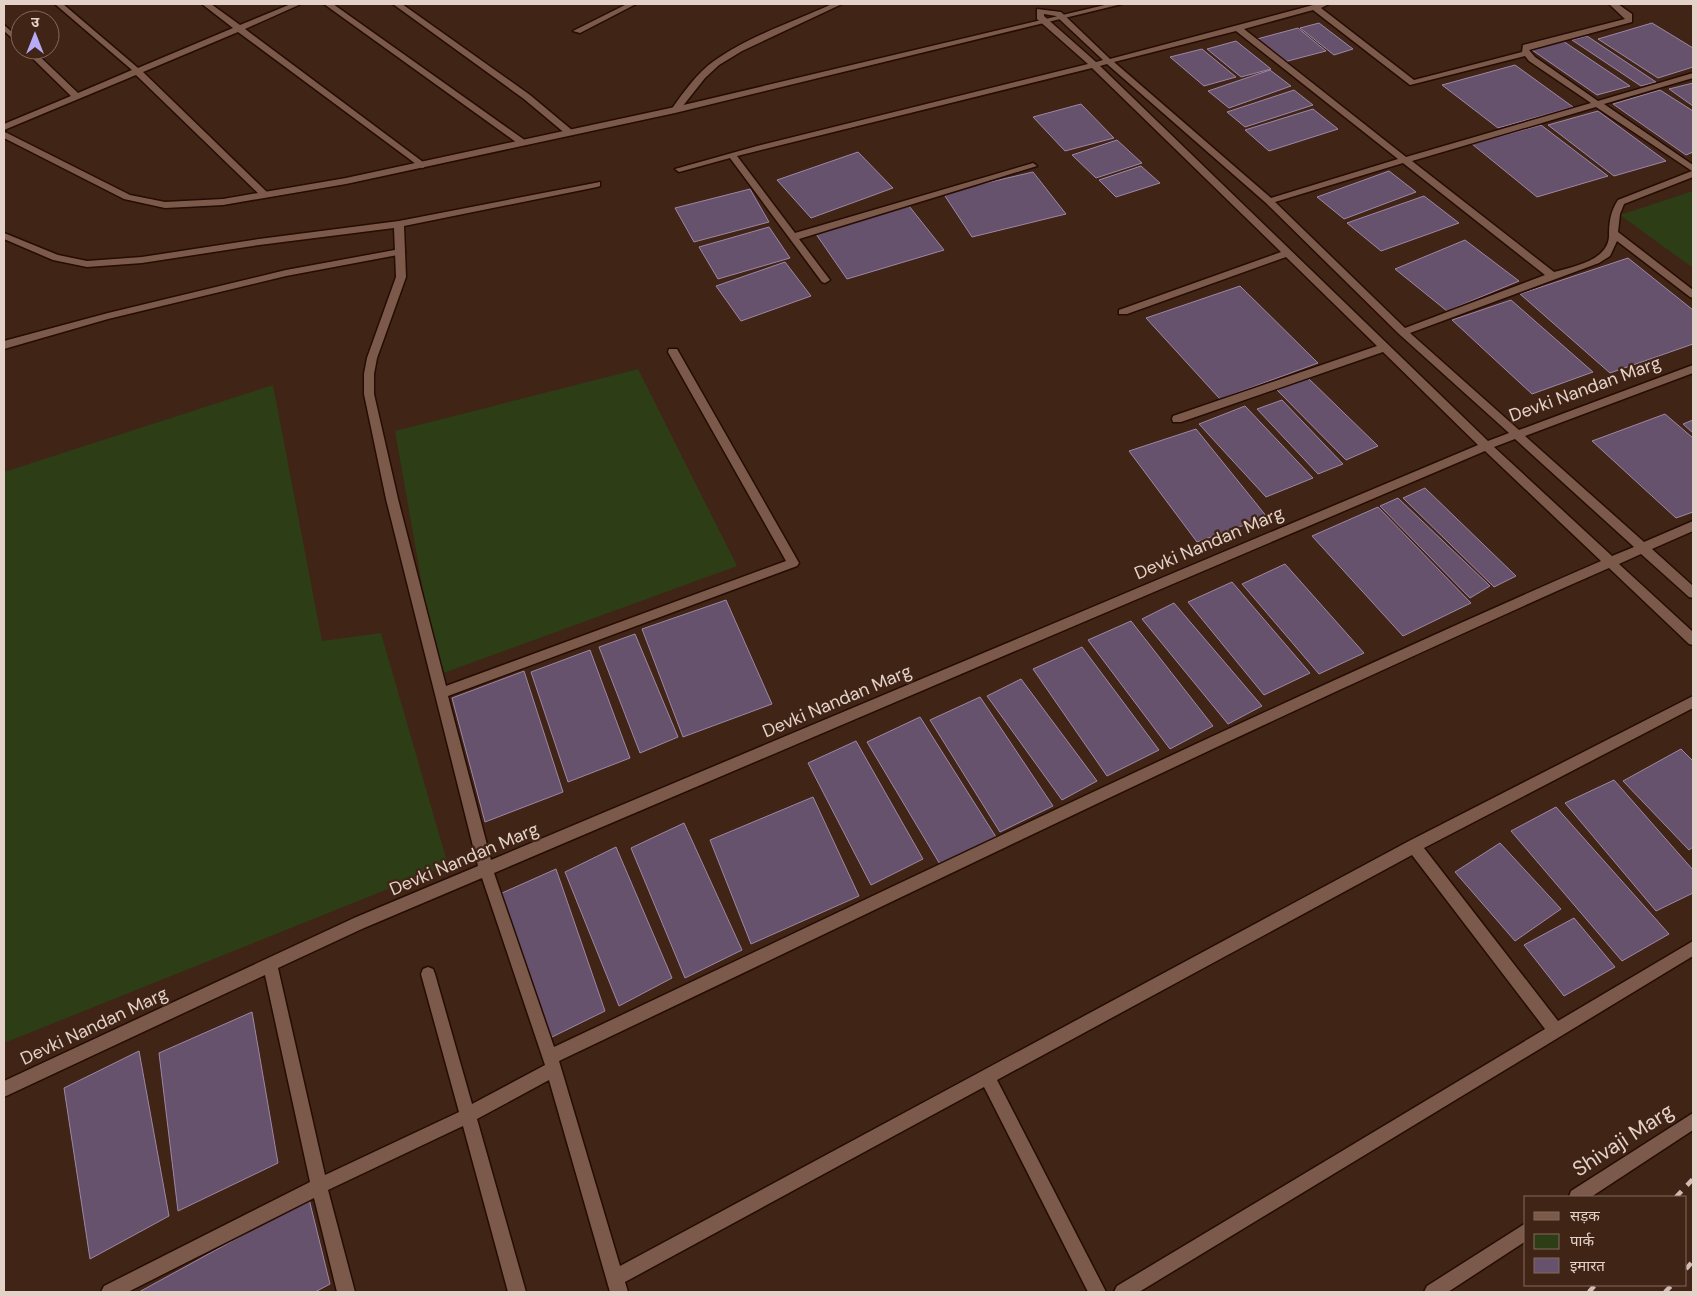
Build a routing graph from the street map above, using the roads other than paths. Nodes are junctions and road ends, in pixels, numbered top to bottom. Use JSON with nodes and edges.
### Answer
{"nodes":[{"id":1,"x":59,"y":4,"type":"edge"},
{"id":2,"x":206,"y":4,"type":"edge"},
{"id":3,"x":297,"y":4,"type":"edge"},
{"id":4,"x":328,"y":4,"type":"edge"},
{"id":5,"x":397,"y":4,"type":"edge"},
{"id":6,"x":632,"y":4,"type":"edge"},
{"id":7,"x":838,"y":4,"type":"edge"},
{"id":8,"x":1031,"y":4,"type":"edge"},
{"id":9,"x":1118,"y":4,"type":"edge"},
{"id":10,"x":1325,"y":4,"type":"edge"},
{"id":11,"x":1613,"y":4,"type":"edge"},
{"id":12,"x":1315,"y":7,"type":"junction"},
{"id":13,"x":1040,"y":12,"type":"junction"},
{"id":14,"x":1062,"y":18,"type":"junction"},
{"id":15,"x":1046,"y":22,"type":"junction"},
{"id":16,"x":238,"y":28,"type":"junction"},
{"id":17,"x":1239,"y":29,"type":"junction"},
{"id":18,"x":577,"y":31,"type":"dead end"},
{"id":19,"x":1526,"y":52,"type":"junction"},
{"id":20,"x":38,"y":60,"type":"edge"},
{"id":21,"x":1109,"y":62,"type":"junction"},
{"id":22,"x":1095,"y":66,"type":"junction"},
{"id":23,"x":136,"y":70,"type":"junction"},
{"id":24,"x":1693,"y":75,"type":"edge"},
{"id":25,"x":76,"y":96,"type":"junction"},
{"id":26,"x":1597,"y":104,"type":"junction"},
{"id":27,"x":675,"y":110,"type":"junction"},
{"id":28,"x":4,"y":127,"type":"edge"},
{"id":29,"x":570,"y":133,"type":"junction"},
{"id":30,"x":4,"y":134,"type":"edge"},
{"id":31,"x":523,"y":143,"type":"junction"},
{"id":32,"x":732,"y":155,"type":"junction"},
{"id":33,"x":1404,"y":158,"type":"junction"},
{"id":34,"x":423,"y":165,"type":"junction"},
{"id":35,"x":1033,"y":166,"type":"dead end"},
{"id":36,"x":1693,"y":168,"type":"edge"},
{"id":37,"x":679,"y":170,"type":"dead end"},
{"id":38,"x":1693,"y":174,"type":"edge"},
{"id":39,"x":597,"y":184,"type":"dead end"},
{"id":40,"x":265,"y":195,"type":"junction"},
{"id":41,"x":1269,"y":201,"type":"junction"},
{"id":42,"x":400,"y":224,"type":"junction"},
{"id":43,"x":1612,"y":233,"type":"junction"},
{"id":44,"x":4,"y":236,"type":"edge"},
{"id":45,"x":794,"y":237,"type":"junction"},
{"id":46,"x":400,"y":252,"type":"junction"},
{"id":47,"x":1287,"y":253,"type":"junction"},
{"id":48,"x":1552,"y":276,"type":"junction"},
{"id":49,"x":825,"y":280,"type":"dead end"},
{"id":50,"x":1693,"y":295,"type":"edge"},
{"id":51,"x":1124,"y":312,"type":"dead end"},
{"id":52,"x":1403,"y":332,"type":"junction"},
{"id":53,"x":4,"y":345,"type":"edge"},
{"id":54,"x":1385,"y":347,"type":"junction"},
{"id":55,"x":673,"y":352,"type":"dead end"},
{"id":56,"x":1693,"y":369,"type":"edge"},
{"id":57,"x":1176,"y":419,"type":"dead end"},
{"id":58,"x":1517,"y":435,"type":"junction"},
{"id":59,"x":1486,"y":446,"type":"junction"},
{"id":60,"x":1693,"y":526,"type":"edge"},
{"id":61,"x":1644,"y":547,"type":"junction"},
{"id":62,"x":1610,"y":562,"type":"junction"},
{"id":63,"x":1693,"y":593,"type":"edge"},
{"id":64,"x":1693,"y":640,"type":"edge"},
{"id":65,"x":441,"y":693,"type":"junction"},
{"id":66,"x":1693,"y":702,"type":"edge"},
{"id":67,"x":1414,"y":846,"type":"junction"},
{"id":68,"x":486,"y":870,"type":"junction"},
{"id":69,"x":1693,"y":948,"type":"edge"},
{"id":70,"x":270,"y":965,"type":"junction"},
{"id":71,"x":428,"y":974,"type":"dead end"},
{"id":72,"x":1556,"y":1030,"type":"junction"},
{"id":73,"x":552,"y":1063,"type":"junction"},
{"id":74,"x":987,"y":1076,"type":"junction"},
{"id":75,"x":4,"y":1089,"type":"edge"},
{"id":76,"x":467,"y":1116,"type":"junction"},
{"id":77,"x":1693,"y":1121,"type":"edge"},
{"id":78,"x":319,"y":1186,"type":"junction"},
{"id":79,"x":1579,"y":1196,"type":"edge"},
{"id":80,"x":1524,"y":1232,"type":"edge"},
{"id":81,"x":617,"y":1285,"type":"edge"},
{"id":82,"x":110,"y":1292,"type":"edge"},
{"id":83,"x":346,"y":1292,"type":"edge"},
{"id":84,"x":516,"y":1292,"type":"edge"},
{"id":85,"x":1097,"y":1292,"type":"edge"},
{"id":86,"x":1124,"y":1292,"type":"edge"},
{"id":87,"x":1433,"y":1292,"type":"edge"}],
"edges":[{"from":1,"to":23,"type":"street"},
{"from":2,"to":16,"type":"street"},
{"from":3,"to":16,"type":"street"},
{"from":4,"to":31,"type":"street"},
{"from":5,"to":29,"type":"street"},
{"from":6,"to":18,"type":"street"},
{"from":7,"to":27,"type":"street"},
{"from":8,"to":13,"type":"street"},
{"from":9,"to":14,"type":"street"},
{"from":10,"to":12,"type":"street"},
{"from":11,"to":19,"type":"street"},
{"from":12,"to":17,"type":"street"},
{"from":12,"to":19,"type":"street"},
{"from":13,"to":14,"type":"street"},
{"from":13,"to":15,"type":"street"},
{"from":14,"to":15,"type":"street"},
{"from":14,"to":21,"type":"street"},
{"from":15,"to":22,"type":"street"},
{"from":15,"to":27,"type":"street"},
{"from":16,"to":23,"type":"street"},
{"from":16,"to":34,"type":"street"},
{"from":17,"to":21,"type":"street"},
{"from":17,"to":33,"type":"street"},
{"from":19,"to":26,"type":"street"},
{"from":20,"to":25,"type":"street"},
{"from":21,"to":22,"type":"street"},
{"from":21,"to":41,"type":"street"},
{"from":22,"to":32,"type":"street"},
{"from":22,"to":47,"type":"street"},
{"from":23,"to":25,"type":"street"},
{"from":23,"to":40,"type":"street"},
{"from":24,"to":26,"type":"street"},
{"from":25,"to":28,"type":"street"},
{"from":26,"to":33,"type":"street"},
{"from":26,"to":36,"type":"street"},
{"from":27,"to":29,"type":"street"},
{"from":29,"to":31,"type":"street"},
{"from":30,"to":40,"type":"street"},
{"from":31,"to":34,"type":"street"},
{"from":32,"to":37,"type":"street"},
{"from":32,"to":45,"type":"street"},
{"from":33,"to":41,"type":"street"},
{"from":33,"to":48,"type":"street"},
{"from":34,"to":40,"type":"street"},
{"from":35,"to":45,"type":"street"},
{"from":38,"to":43,"type":"street"},
{"from":39,"to":42,"type":"street"},
{"from":41,"to":52,"type":"street"},
{"from":42,"to":44,"type":"street"},
{"from":42,"to":46,"type":"street"},
{"from":43,"to":48,"type":"street"},
{"from":43,"to":50,"type":"street"},
{"from":45,"to":49,"type":"street"},
{"from":46,"to":53,"type":"street"},
{"from":46,"to":65,"type":"street"},
{"from":47,"to":51,"type":"street"},
{"from":47,"to":54,"type":"street"},
{"from":48,"to":52,"type":"street"},
{"from":52,"to":58,"type":"street"},
{"from":54,"to":57,"type":"street"},
{"from":54,"to":59,"type":"street"},
{"from":55,"to":65,"type":"street"},
{"from":56,"to":58,"type":"street","name":"Devki Nandan Marg"},
{"from":58,"to":59,"type":"street","name":"Devki Nandan Marg"},
{"from":58,"to":61,"type":"street"},
{"from":59,"to":62,"type":"street"},
{"from":59,"to":68,"type":"street","name":"Devki Nandan Marg"},
{"from":60,"to":61,"type":"street"},
{"from":61,"to":62,"type":"street"},
{"from":61,"to":63,"type":"street"},
{"from":62,"to":64,"type":"street"},
{"from":62,"to":73,"type":"street"},
{"from":65,"to":68,"type":"street"},
{"from":66,"to":67,"type":"street"},
{"from":67,"to":72,"type":"street"},
{"from":67,"to":74,"type":"street"},
{"from":68,"to":70,"type":"street","name":"Devki Nandan Marg"},
{"from":68,"to":73,"type":"street"},
{"from":69,"to":72,"type":"street"},
{"from":70,"to":75,"type":"street","name":"Devki Nandan Marg"},
{"from":70,"to":78,"type":"street"},
{"from":71,"to":76,"type":"street"},
{"from":72,"to":86,"type":"street"},
{"from":73,"to":76,"type":"street"},
{"from":73,"to":81,"type":"street"},
{"from":74,"to":81,"type":"street"},
{"from":74,"to":85,"type":"street"},
{"from":76,"to":78,"type":"street"},
{"from":76,"to":84,"type":"street"},
{"from":77,"to":79,"type":"street","name":"Shivaji Marg"},
{"from":78,"to":82,"type":"street"},
{"from":78,"to":83,"type":"street"},
{"from":80,"to":87,"type":"street"}]}
